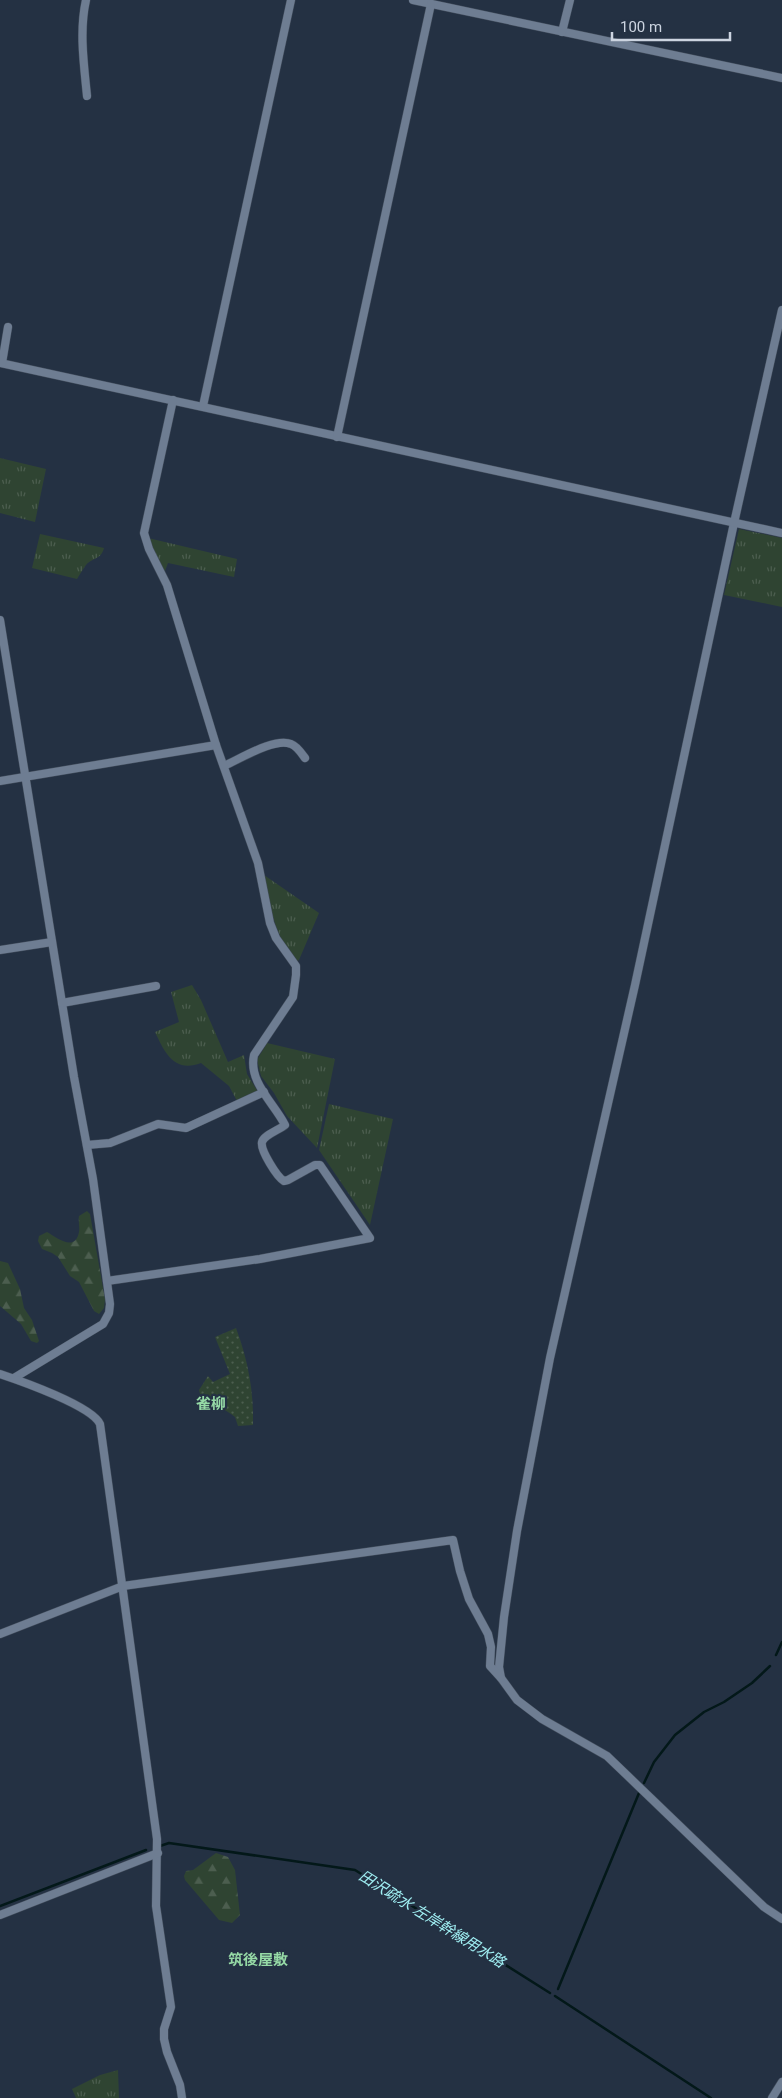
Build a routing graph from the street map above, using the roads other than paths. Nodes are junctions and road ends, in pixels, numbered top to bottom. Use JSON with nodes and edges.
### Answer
{"nodes":[{"id":1,"x":86,"y":0,"type":"edge"},
{"id":2,"x":291,"y":0,"type":"edge"},
{"id":3,"x":413,"y":0,"type":"edge"},
{"id":4,"x":570,"y":0,"type":"edge"},
{"id":5,"x":432,"y":4,"type":"junction"},
{"id":6,"x":562,"y":32,"type":"junction"},
{"id":7,"x":782,"y":78,"type":"edge"},
{"id":8,"x":87,"y":96,"type":"dead end"},
{"id":9,"x":782,"y":310,"type":"edge"},
{"id":10,"x":8,"y":328,"type":"dead end"},
{"id":11,"x":1,"y":363,"type":"edge"},
{"id":12,"x":173,"y":400,"type":"junction"},
{"id":13,"x":203,"y":406,"type":"junction"},
{"id":14,"x":336,"y":437,"type":"junction"},
{"id":15,"x":734,"y":522,"type":"junction"},
{"id":16,"x":782,"y":533,"type":"edge"},
{"id":17,"x":0,"y":620,"type":"edge"},
{"id":18,"x":216,"y":745,"type":"junction"},
{"id":19,"x":305,"y":758,"type":"dead end"},
{"id":20,"x":224,"y":766,"type":"junction"},
{"id":21,"x":25,"y":777,"type":"junction"},
{"id":22,"x":0,"y":781,"type":"edge"},
{"id":23,"x":52,"y":942,"type":"junction"},
{"id":24,"x":0,"y":950,"type":"edge"},
{"id":25,"x":156,"y":986,"type":"dead end"},
{"id":26,"x":62,"y":1003,"type":"junction"},
{"id":27,"x":264,"y":1092,"type":"junction"},
{"id":28,"x":86,"y":1145,"type":"junction"},
{"id":29,"x":107,"y":1281,"type":"junction"},
{"id":30,"x":0,"y":1374,"type":"edge"},
{"id":31,"x":14,"y":1378,"type":"junction"},
{"id":32,"x":123,"y":1586,"type":"junction"},
{"id":33,"x":0,"y":1634,"type":"edge"},
{"id":34,"x":501,"y":1678,"type":"junction"},
{"id":35,"x":158,"y":1852,"type":"junction"},
{"id":36,"x":0,"y":1916,"type":"edge"},
{"id":37,"x":782,"y":1919,"type":"edge"},
{"id":38,"x":782,"y":2082,"type":"edge"},
{"id":39,"x":182,"y":2098,"type":"edge"},
{"id":40,"x":772,"y":2098,"type":"edge"}],
"edges":[{"from":1,"to":8,"type":"street"},
{"from":2,"to":13,"type":"street"},
{"from":3,"to":5,"type":"street"},
{"from":4,"to":6,"type":"street"},
{"from":5,"to":6,"type":"street"},
{"from":5,"to":14,"type":"street"},
{"from":6,"to":7,"type":"street"},
{"from":9,"to":15,"type":"street"},
{"from":10,"to":11,"type":"street"},
{"from":11,"to":12,"type":"street"},
{"from":12,"to":13,"type":"street"},
{"from":12,"to":18,"type":"street"},
{"from":13,"to":14,"type":"street"},
{"from":14,"to":15,"type":"street"},
{"from":15,"to":16,"type":"street"},
{"from":15,"to":34,"type":"street"},
{"from":17,"to":21,"type":"street"},
{"from":18,"to":20,"type":"street"},
{"from":18,"to":21,"type":"street"},
{"from":19,"to":20,"type":"street"},
{"from":20,"to":27,"type":"street"},
{"from":21,"to":22,"type":"street"},
{"from":21,"to":23,"type":"street"},
{"from":23,"to":24,"type":"street"},
{"from":23,"to":26,"type":"street"},
{"from":25,"to":26,"type":"street"},
{"from":26,"to":28,"type":"street"},
{"from":27,"to":28,"type":"street"},
{"from":27,"to":29,"type":"street"},
{"from":28,"to":29,"type":"street"},
{"from":29,"to":31,"type":"street"},
{"from":30,"to":31,"type":"street"},
{"from":31,"to":32,"type":"street"},
{"from":32,"to":33,"type":"street"},
{"from":32,"to":34,"type":"street"},
{"from":32,"to":35,"type":"street"},
{"from":34,"to":37,"type":"street"},
{"from":35,"to":36,"type":"street"},
{"from":35,"to":39,"type":"street"},
{"from":38,"to":40,"type":"street"}]}
